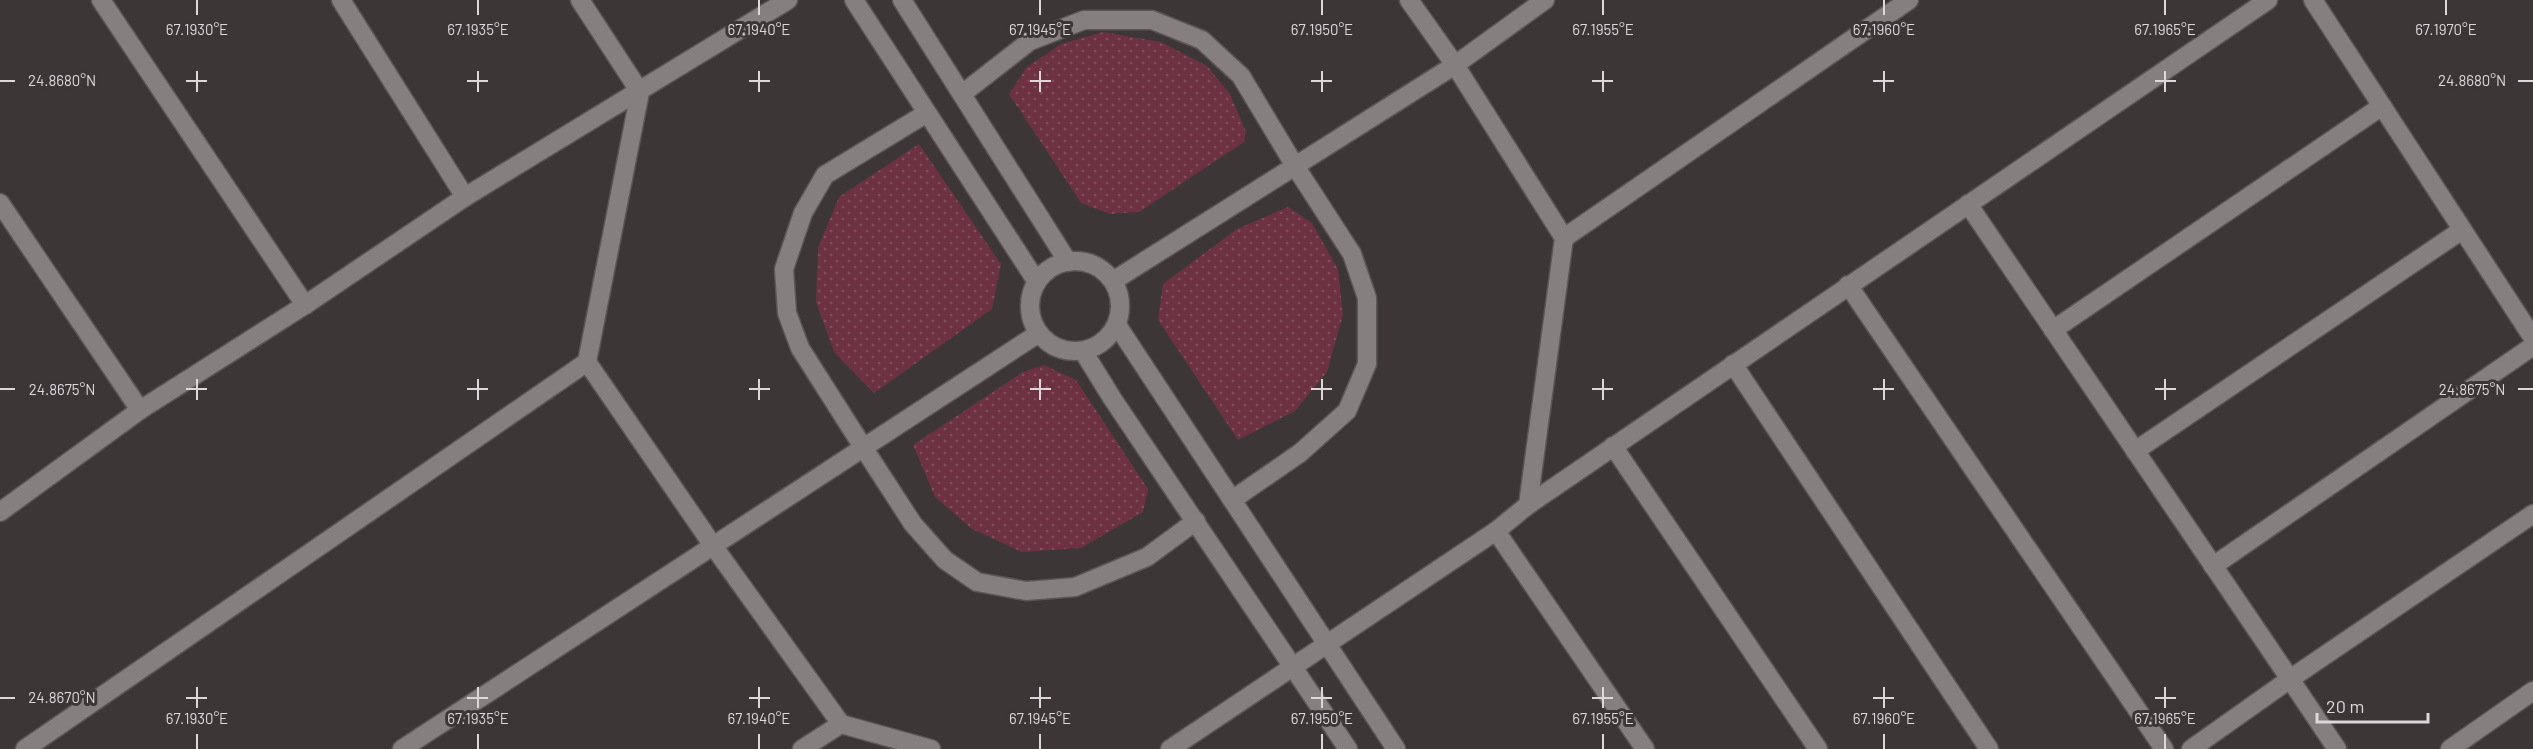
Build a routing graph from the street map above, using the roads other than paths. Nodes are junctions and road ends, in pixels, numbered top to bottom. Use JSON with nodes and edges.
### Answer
{"nodes":[{"id":1,"x":101,"y":0,"type":"edge"},
{"id":2,"x":341,"y":0,"type":"edge"},
{"id":3,"x":580,"y":0,"type":"edge"},
{"id":4,"x":789,"y":0,"type":"edge"},
{"id":5,"x":854,"y":0,"type":"edge"},
{"id":6,"x":902,"y":0,"type":"edge"},
{"id":7,"x":1409,"y":0,"type":"edge"},
{"id":8,"x":1545,"y":0,"type":"edge"},
{"id":9,"x":1909,"y":0,"type":"edge"},
{"id":10,"x":2268,"y":0,"type":"edge"},
{"id":11,"x":2313,"y":0,"type":"edge"},
{"id":12,"x":1455,"y":65,"type":"junction"},
{"id":13,"x":640,"y":92,"type":"junction"},
{"id":14,"x":962,"y":94,"type":"junction"},
{"id":15,"x":2382,"y":106,"type":"junction"},
{"id":16,"x":927,"y":113,"type":"junction"},
{"id":17,"x":1294,"y":166,"type":"junction"},
{"id":18,"x":465,"y":197,"type":"junction"},
{"id":19,"x":0,"y":203,"type":"edge"},
{"id":20,"x":1968,"y":204,"type":"junction"},
{"id":21,"x":2462,"y":230,"type":"junction"},
{"id":22,"x":1564,"y":238,"type":"junction"},
{"id":23,"x":1068,"y":262,"type":"junction"},
{"id":24,"x":1113,"y":281,"type":"junction"},
{"id":25,"x":1037,"y":282,"type":"junction"},
{"id":26,"x":1848,"y":285,"type":"junction"},
{"id":27,"x":305,"y":305,"type":"junction"},
{"id":28,"x":1117,"y":325,"type":"junction"},
{"id":29,"x":2053,"y":330,"type":"junction"},
{"id":30,"x":1039,"y":333,"type":"junction"},
{"id":31,"x":2533,"y":338,"type":"edge"},
{"id":32,"x":2533,"y":346,"type":"edge"},
{"id":33,"x":1083,"y":351,"type":"junction"},
{"id":34,"x":587,"y":362,"type":"junction"},
{"id":35,"x":1733,"y":364,"type":"junction"},
{"id":36,"x":140,"y":410,"type":"junction"},
{"id":37,"x":1613,"y":446,"type":"junction"},
{"id":38,"x":862,"y":447,"type":"junction"},
{"id":39,"x":2135,"y":451,"type":"junction"},
{"id":40,"x":1232,"y":500,"type":"junction"},
{"id":41,"x":1528,"y":505,"type":"junction"},
{"id":42,"x":0,"y":512,"type":"edge"},
{"id":43,"x":2533,"y":514,"type":"edge"},
{"id":44,"x":1196,"y":521,"type":"junction"},
{"id":45,"x":1496,"y":531,"type":"junction"},
{"id":46,"x":714,"y":547,"type":"junction"},
{"id":47,"x":2213,"y":566,"type":"junction"},
{"id":48,"x":1327,"y":644,"type":"junction"},
{"id":49,"x":1293,"y":666,"type":"junction"},
{"id":50,"x":2290,"y":679,"type":"junction"},
{"id":51,"x":2533,"y":691,"type":"edge"},
{"id":52,"x":841,"y":724,"type":"junction"},
{"id":53,"x":25,"y":749,"type":"edge"},
{"id":54,"x":402,"y":749,"type":"edge"},
{"id":55,"x":802,"y":749,"type":"edge"},
{"id":56,"x":931,"y":749,"type":"edge"},
{"id":57,"x":1170,"y":749,"type":"edge"},
{"id":58,"x":1348,"y":749,"type":"edge"},
{"id":59,"x":1396,"y":749,"type":"edge"},
{"id":60,"x":1645,"y":749,"type":"edge"},
{"id":61,"x":1818,"y":749,"type":"edge"},
{"id":62,"x":1989,"y":749,"type":"edge"},
{"id":63,"x":2164,"y":749,"type":"edge"},
{"id":64,"x":2191,"y":749,"type":"edge"},
{"id":65,"x":2337,"y":749,"type":"edge"},
{"id":66,"x":2450,"y":749,"type":"edge"}],
"edges":[{"from":1,"to":27,"type":"street"},
{"from":2,"to":18,"type":"street"},
{"from":3,"to":13,"type":"street"},
{"from":4,"to":13,"type":"street"},
{"from":5,"to":16,"type":"street"},
{"from":6,"to":14,"type":"street"},
{"from":7,"to":12,"type":"street"},
{"from":8,"to":12,"type":"street"},
{"from":9,"to":22,"type":"street"},
{"from":10,"to":20,"type":"street"},
{"from":11,"to":15,"type":"street"},
{"from":12,"to":17,"type":"street"},
{"from":12,"to":22,"type":"street"},
{"from":13,"to":18,"type":"street"},
{"from":13,"to":34,"type":"street"},
{"from":14,"to":17,"type":"street"},
{"from":14,"to":23,"type":"street"},
{"from":15,"to":21,"type":"street"},
{"from":15,"to":29,"type":"street"},
{"from":16,"to":25,"type":"street"},
{"from":16,"to":38,"type":"street"},
{"from":17,"to":24,"type":"street"},
{"from":17,"to":40,"type":"street"},
{"from":18,"to":27,"type":"street"},
{"from":19,"to":36,"type":"street"},
{"from":20,"to":26,"type":"street"},
{"from":20,"to":29,"type":"street"},
{"from":21,"to":31,"type":"street"},
{"from":21,"to":39,"type":"street"},
{"from":22,"to":41,"type":"street"},
{"from":23,"to":24,"type":"street"},
{"from":23,"to":25,"type":"street"},
{"from":24,"to":28,"type":"street"},
{"from":25,"to":30,"type":"street"},
{"from":26,"to":35,"type":"street"},
{"from":26,"to":63,"type":"street"},
{"from":27,"to":36,"type":"street"},
{"from":28,"to":33,"type":"street"},
{"from":28,"to":40,"type":"street"},
{"from":29,"to":39,"type":"street"},
{"from":30,"to":33,"type":"street"},
{"from":30,"to":38,"type":"street"},
{"from":32,"to":47,"type":"street"},
{"from":33,"to":44,"type":"street"},
{"from":34,"to":46,"type":"street"},
{"from":34,"to":53,"type":"street"},
{"from":35,"to":37,"type":"street"},
{"from":35,"to":62,"type":"street"},
{"from":36,"to":42,"type":"street"},
{"from":37,"to":41,"type":"street"},
{"from":37,"to":61,"type":"street"},
{"from":38,"to":44,"type":"street"},
{"from":38,"to":46,"type":"street"},
{"from":39,"to":47,"type":"street"},
{"from":40,"to":48,"type":"street"},
{"from":41,"to":45,"type":"street"},
{"from":43,"to":50,"type":"street"},
{"from":44,"to":49,"type":"street"},
{"from":45,"to":48,"type":"street"},
{"from":45,"to":60,"type":"street"},
{"from":46,"to":52,"type":"street"},
{"from":46,"to":54,"type":"street"},
{"from":47,"to":50,"type":"street"},
{"from":48,"to":49,"type":"street"},
{"from":48,"to":59,"type":"street"},
{"from":49,"to":57,"type":"street"},
{"from":49,"to":58,"type":"street"},
{"from":50,"to":64,"type":"street"},
{"from":50,"to":65,"type":"street"},
{"from":51,"to":66,"type":"street"},
{"from":52,"to":55,"type":"street"},
{"from":52,"to":56,"type":"street"}]}
